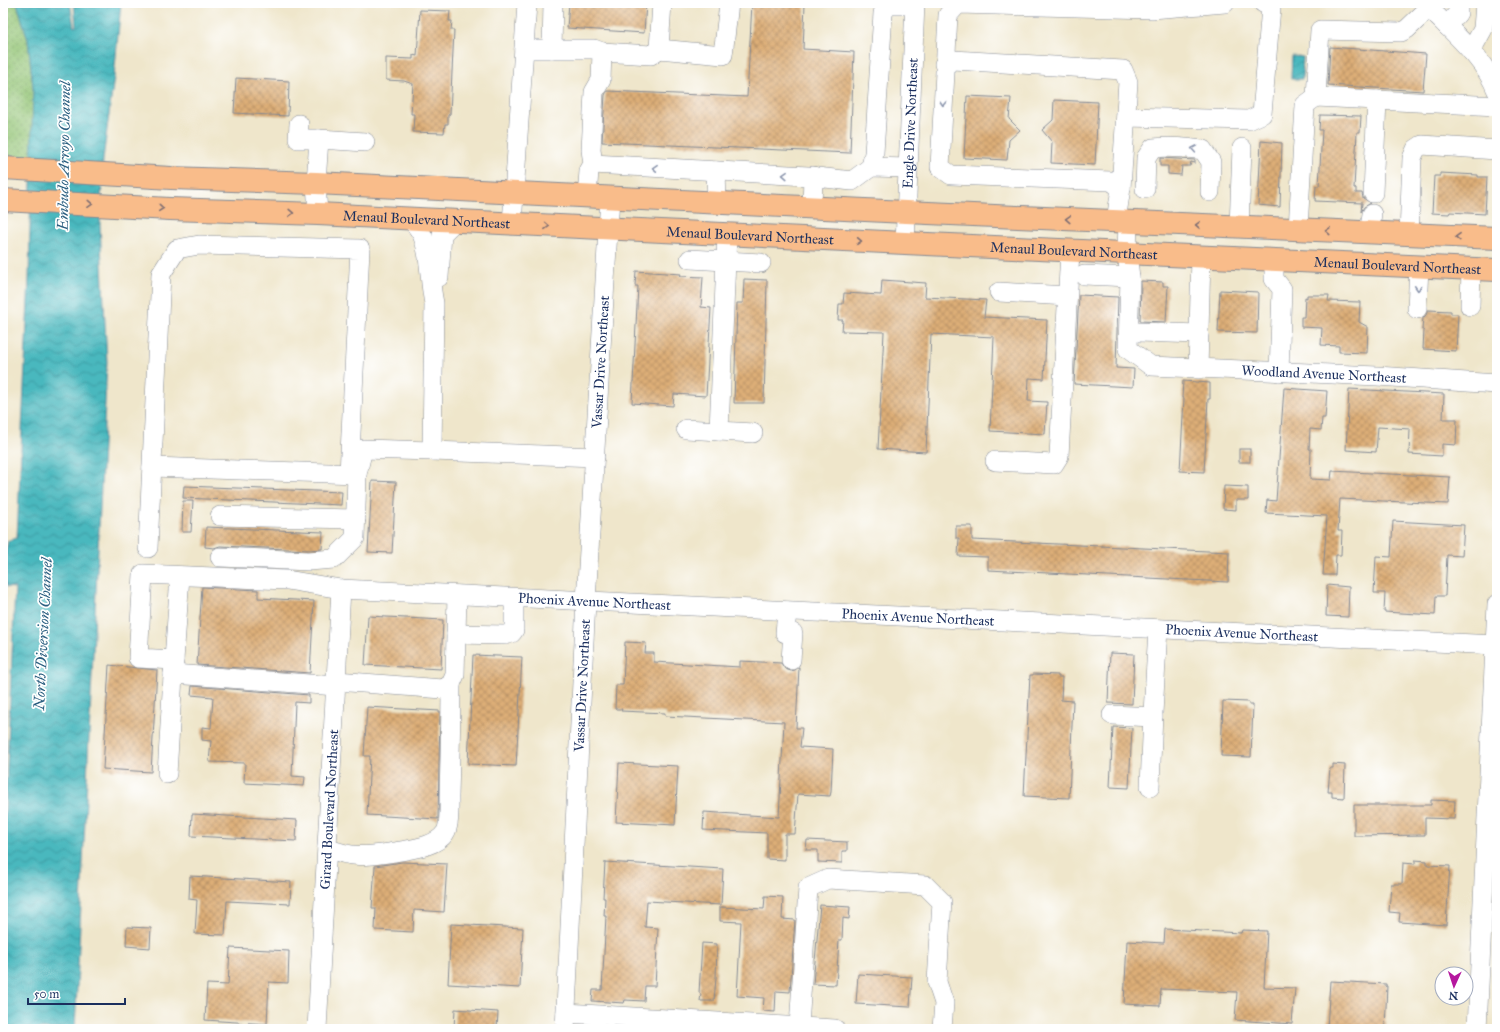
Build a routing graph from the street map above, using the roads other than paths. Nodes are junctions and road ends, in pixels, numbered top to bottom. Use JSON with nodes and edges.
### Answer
{"nodes":[{"id":1,"x":527,"y":3,"type":"edge"},
{"id":2,"x":553,"y":3,"type":"edge"},
{"id":3,"x":662,"y":3,"type":"edge"},
{"id":4,"x":728,"y":3,"type":"edge"},
{"id":5,"x":1225,"y":3,"type":"edge"},
{"id":6,"x":1263,"y":3,"type":"edge"},
{"id":7,"x":1458,"y":3,"type":"edge"},
{"id":8,"x":1485,"y":3,"type":"edge"},
{"id":9,"x":888,"y":4,"type":"edge"},
{"id":10,"x":915,"y":4,"type":"edge"},
{"id":11,"x":957,"y":4,"type":"edge"},
{"id":12,"x":1447,"y":26,"type":"junction"},
{"id":13,"x":524,"y":49,"type":"junction"},
{"id":14,"x":552,"y":49,"type":"junction"},
{"id":15,"x":659,"y":49,"type":"junction"},
{"id":16,"x":1471,"y":51,"type":"junction"},
{"id":17,"x":602,"y":52,"type":"junction"},
{"id":18,"x":944,"y":64,"type":"junction"},
{"id":19,"x":1497,"y":91,"type":"edge"},
{"id":20,"x":1316,"y":97,"type":"junction"},
{"id":21,"x":1377,"y":100,"type":"junction"},
{"id":22,"x":1497,"y":106,"type":"edge"},
{"id":23,"x":1126,"y":117,"type":"junction"},
{"id":24,"x":299,"y":124,"type":"dead end"},
{"id":25,"x":319,"y":139,"type":"junction"},
{"id":26,"x":364,"y":142,"type":"dead end"},
{"id":27,"x":1242,"y":148,"type":"dead end"},
{"id":28,"x":1497,"y":150,"type":"edge"},
{"id":29,"x":593,"y":164,"type":"junction"},
{"id":30,"x":871,"y":167,"type":"junction"},
{"id":31,"x":3,"y":168,"type":"edge"},
{"id":32,"x":908,"y":168,"type":"junction"},
{"id":33,"x":716,"y":171,"type":"junction"},
{"id":34,"x":813,"y":176,"type":"junction"},
{"id":35,"x":316,"y":183,"type":"junction"},
{"id":36,"x":1121,"y":188,"type":"junction"},
{"id":37,"x":1145,"y":189,"type":"dead end"},
{"id":38,"x":1210,"y":192,"type":"dead end"},
{"id":39,"x":514,"y":193,"type":"junction"},
{"id":40,"x":1372,"y":193,"type":"dead end"},
{"id":41,"x":587,"y":196,"type":"junction"},
{"id":42,"x":610,"y":198,"type":"junction"},
{"id":43,"x":13,"y":200,"type":"edge"},
{"id":44,"x":717,"y":203,"type":"junction"},
{"id":45,"x":812,"y":208,"type":"junction"},
{"id":46,"x":906,"y":212,"type":"junction"},
{"id":47,"x":318,"y":214,"type":"junction"},
{"id":48,"x":411,"y":219,"type":"junction"},
{"id":49,"x":455,"y":221,"type":"junction"},
{"id":50,"x":1122,"y":222,"type":"junction"},
{"id":51,"x":512,"y":224,"type":"junction"},
{"id":52,"x":1239,"y":227,"type":"junction"},
{"id":53,"x":608,"y":229,"type":"junction"},
{"id":54,"x":1298,"y":230,"type":"junction"},
{"id":55,"x":727,"y":235,"type":"junction"},
{"id":56,"x":1409,"y":235,"type":"junction"},
{"id":57,"x":1497,"y":238,"type":"edge"},
{"id":58,"x":905,"y":243,"type":"junction"},
{"id":59,"x":1070,"y":251,"type":"junction"},
{"id":60,"x":1127,"y":253,"type":"junction"},
{"id":61,"x":1201,"y":258,"type":"junction"},
{"id":62,"x":690,"y":259,"type":"dead end"},
{"id":63,"x":725,"y":261,"type":"junction"},
{"id":64,"x":1274,"y":261,"type":"junction"},
{"id":65,"x":761,"y":263,"type":"dead end"},
{"id":66,"x":1419,"y":266,"type":"junction"},
{"id":67,"x":1471,"y":269,"type":"junction"},
{"id":68,"x":1497,"y":270,"type":"edge"},
{"id":69,"x":1084,"y":274,"type":"dead end"},
{"id":70,"x":1130,"y":277,"type":"junction"},
{"id":71,"x":999,"y":292,"type":"dead end"},
{"id":72,"x":1067,"y":296,"type":"junction"},
{"id":73,"x":434,"y":304,"type":"junction"},
{"id":74,"x":1470,"y":306,"type":"dead end"},
{"id":75,"x":1417,"y":309,"type":"dead end"},
{"id":76,"x":1139,"y":332,"type":"dead end"},
{"id":77,"x":1199,"y":334,"type":"junction"},
{"id":78,"x":1198,"y":369,"type":"junction"},
{"id":79,"x":1279,"y":372,"type":"junction"},
{"id":80,"x":1497,"y":384,"type":"edge"},
{"id":81,"x":686,"y":429,"type":"dead end"},
{"id":82,"x":719,"y":431,"type":"junction"},
{"id":83,"x":753,"y":433,"type":"dead end"},
{"id":84,"x":432,"y":451,"type":"junction"},
{"id":85,"x":595,"y":457,"type":"junction"},
{"id":86,"x":995,"y":461,"type":"dead end"},
{"id":87,"x":152,"y":467,"type":"junction"},
{"id":88,"x":353,"y":474,"type":"junction"},
{"id":89,"x":220,"y":516,"type":"dead end"},
{"id":90,"x":356,"y":519,"type":"junction"},
{"id":91,"x":148,"y":548,"type":"dead end"},
{"id":92,"x":220,"y":556,"type":"dead end"},
{"id":93,"x":180,"y":576,"type":"junction"},
{"id":94,"x":341,"y":589,"type":"junction"},
{"id":95,"x":457,"y":595,"type":"junction"},
{"id":96,"x":514,"y":598,"type":"junction"},
{"id":97,"x":586,"y":602,"type":"junction"},
{"id":98,"x":787,"y":611,"type":"junction"},
{"id":99,"x":1497,"y":611,"type":"edge"},
{"id":100,"x":1158,"y":629,"type":"junction"},
{"id":101,"x":456,"y":634,"type":"junction"},
{"id":102,"x":1495,"y":654,"type":"edge"},
{"id":103,"x":791,"y":660,"type":"dead end"},
{"id":104,"x":174,"y":667,"type":"junction"},
{"id":105,"x":336,"y":684,"type":"junction"},
{"id":106,"x":451,"y":684,"type":"junction"},
{"id":107,"x":1495,"y":689,"type":"edge"},
{"id":108,"x":1112,"y":715,"type":"dead end"},
{"id":109,"x":1152,"y":717,"type":"junction"},
{"id":110,"x":167,"y":774,"type":"dead end"},
{"id":111,"x":1150,"y":787,"type":"dead end"},
{"id":112,"x":1492,"y":833,"type":"edge"},
{"id":113,"x":327,"y":848,"type":"junction"},
{"id":114,"x":565,"y":1021,"type":"edge"},
{"id":115,"x":799,"y":1027,"type":"junction"},
{"id":116,"x":316,"y":1029,"type":"edge"},
{"id":117,"x":835,"y":1029,"type":"edge"},
{"id":118,"x":942,"y":1029,"type":"edge"},
{"id":119,"x":1477,"y":1029,"type":"edge"}],
"edges":[{"from":1,"to":13,"type":"street"},
{"from":2,"to":14,"type":"street"},
{"from":3,"to":15,"type":"street"},
{"from":4,"to":15,"type":"street"},
{"from":5,"to":11,"type":"street"},
{"from":6,"to":23,"type":"street"},
{"from":7,"to":12,"type":"street"},
{"from":8,"to":16,"type":"street"},
{"from":9,"to":10,"type":"street"},
{"from":9,"to":30,"type":"street"},
{"from":10,"to":32,"type":"street","name":"Engle Drive Northeast"},
{"from":11,"to":18,"type":"street"},
{"from":12,"to":16,"type":"street"},
{"from":12,"to":20,"type":"street"},
{"from":13,"to":14,"type":"street"},
{"from":13,"to":39,"type":"street"},
{"from":14,"to":17,"type":"street"},
{"from":15,"to":17,"type":"street"},
{"from":16,"to":19,"type":"street"},
{"from":17,"to":29,"type":"street"},
{"from":18,"to":23,"type":"street"},
{"from":18,"to":36,"type":"street","one_way":true},
{"from":20,"to":21,"type":"street"},
{"from":20,"to":54,"type":"street"},
{"from":21,"to":22,"type":"street"},
{"from":21,"to":40,"type":"street"},
{"from":23,"to":36,"type":"street"},
{"from":24,"to":25,"type":"street"},
{"from":25,"to":26,"type":"street"},
{"from":25,"to":35,"type":"street"},
{"from":27,"to":52,"type":"street"},
{"from":28,"to":56,"type":"street"},
{"from":33,"to":29,"type":"street","one_way":true},
{"from":29,"to":41,"type":"street"},
{"from":30,"to":32,"type":"street"},
{"from":30,"to":34,"type":"street"},
{"from":31,"to":35,"type":"main road"},
{"from":32,"to":46,"type":"street","name":"Engle Drive Northeast"},
{"from":34,"to":33,"type":"street","one_way":true},
{"from":33,"to":44,"type":"street"},
{"from":34,"to":45,"type":"street"},
{"from":35,"to":39,"type":"main road"},
{"from":35,"to":47,"type":"street"},
{"from":36,"to":50,"type":"street"},
{"from":38,"to":37,"type":"street","one_way":true},
{"from":39,"to":41,"type":"main road"},
{"from":39,"to":51,"type":"street"},
{"from":41,"to":42,"type":"main road"},
{"from":42,"to":44,"type":"main road"},
{"from":42,"to":53,"type":"street","name":"Vassar Drive Northeast"},
{"from":43,"to":47,"type":"main road","name":"Menaul Boulevard Northeast","one_way":true},
{"from":44,"to":45,"type":"main road"},
{"from":45,"to":46,"type":"main road"},
{"from":50,"to":46,"type":"main road","one_way":true},
{"from":46,"to":58,"type":"street","name":"Engle Drive Northeast"},
{"from":47,"to":48,"type":"main road","name":"Menaul Boulevard Northeast"},
{"from":48,"to":49,"type":"main road","name":"Menaul Boulevard Northeast"},
{"from":48,"to":73,"type":"street"},
{"from":49,"to":51,"type":"main road","name":"Menaul Boulevard Northeast"},
{"from":49,"to":73,"type":"street"},
{"from":52,"to":50,"type":"main road","one_way":true},
{"from":50,"to":60,"type":"street"},
{"from":51,"to":53,"type":"main road","name":"Menaul Boulevard Northeast","one_way":true},
{"from":52,"to":54,"type":"main road"},
{"from":53,"to":55,"type":"main road","name":"Menaul Boulevard Northeast"},
{"from":53,"to":85,"type":"street","name":"Vassar Drive Northeast"},
{"from":56,"to":54,"type":"main road","one_way":true},
{"from":55,"to":58,"type":"main road","name":"Menaul Boulevard Northeast","one_way":true},
{"from":55,"to":63,"type":"street"},
{"from":57,"to":56,"type":"main road","one_way":true},
{"from":58,"to":59,"type":"main road","name":"Menaul Boulevard Northeast"},
{"from":59,"to":60,"type":"main road","name":"Menaul Boulevard Northeast"},
{"from":59,"to":72,"type":"street"},
{"from":60,"to":61,"type":"main road","name":"Menaul Boulevard Northeast"},
{"from":60,"to":70,"type":"street"},
{"from":61,"to":64,"type":"main road","name":"Menaul Boulevard Northeast"},
{"from":61,"to":77,"type":"street"},
{"from":62,"to":63,"type":"street"},
{"from":63,"to":65,"type":"street"},
{"from":63,"to":82,"type":"street"},
{"from":64,"to":66,"type":"main road","name":"Menaul Boulevard Northeast"},
{"from":64,"to":79,"type":"street"},
{"from":66,"to":67,"type":"main road","name":"Menaul Boulevard Northeast"},
{"from":66,"to":75,"type":"street","one_way":true},
{"from":67,"to":68,"type":"main road","name":"Menaul Boulevard Northeast"},
{"from":67,"to":74,"type":"street"},
{"from":69,"to":70,"type":"street"},
{"from":70,"to":78,"type":"street","name":"Woodland Avenue Northeast"},
{"from":71,"to":72,"type":"street"},
{"from":72,"to":86,"type":"street"},
{"from":73,"to":84,"type":"street"},
{"from":76,"to":77,"type":"street"},
{"from":77,"to":78,"type":"street"},
{"from":78,"to":79,"type":"street","name":"Woodland Avenue Northeast"},
{"from":79,"to":80,"type":"street","name":"Woodland Avenue Northeast"},
{"from":81,"to":82,"type":"street"},
{"from":82,"to":83,"type":"street"},
{"from":84,"to":85,"type":"street"},
{"from":84,"to":88,"type":"street"},
{"from":85,"to":97,"type":"street","name":"Vassar Drive Northeast"},
{"from":87,"to":88,"type":"street"},
{"from":87,"to":88,"type":"street"},
{"from":87,"to":91,"type":"street"},
{"from":88,"to":90,"type":"street"},
{"from":89,"to":90,"type":"street"},
{"from":90,"to":92,"type":"street"},
{"from":93,"to":94,"type":"street","name":"Phoenix Avenue Northeast"},
{"from":93,"to":104,"type":"street"},
{"from":93,"to":104,"type":"street","name":"Phoenix Avenue Northeast"},
{"from":94,"to":95,"type":"street","name":"Phoenix Avenue Northeast"},
{"from":94,"to":105,"type":"street","name":"Girard Boulevard Northeast"},
{"from":95,"to":96,"type":"street","name":"Phoenix Avenue Northeast"},
{"from":95,"to":101,"type":"street"},
{"from":96,"to":97,"type":"street","name":"Phoenix Avenue Northeast"},
{"from":96,"to":101,"type":"street"},
{"from":97,"to":98,"type":"street","name":"Phoenix Avenue Northeast"},
{"from":97,"to":114,"type":"street","name":"Vassar Drive Northeast"},
{"from":98,"to":100,"type":"street","name":"Phoenix Avenue Northeast"},
{"from":98,"to":103,"type":"street"},
{"from":99,"to":102,"type":"street"},
{"from":100,"to":102,"type":"street","name":"Phoenix Avenue Northeast"},
{"from":100,"to":109,"type":"street"},
{"from":101,"to":106,"type":"street"},
{"from":102,"to":107,"type":"street"},
{"from":104,"to":105,"type":"street"},
{"from":104,"to":110,"type":"street"},
{"from":105,"to":106,"type":"street"},
{"from":105,"to":113,"type":"street","name":"Girard Boulevard Northeast"},
{"from":106,"to":113,"type":"street"},
{"from":107,"to":112,"type":"street"},
{"from":108,"to":109,"type":"street"},
{"from":109,"to":111,"type":"street"},
{"from":112,"to":119,"type":"street"},
{"from":113,"to":116,"type":"street","name":"Girard Boulevard Northeast"},
{"from":114,"to":115,"type":"street"},
{"from":115,"to":117,"type":"street"},
{"from":115,"to":118,"type":"street"}]}
